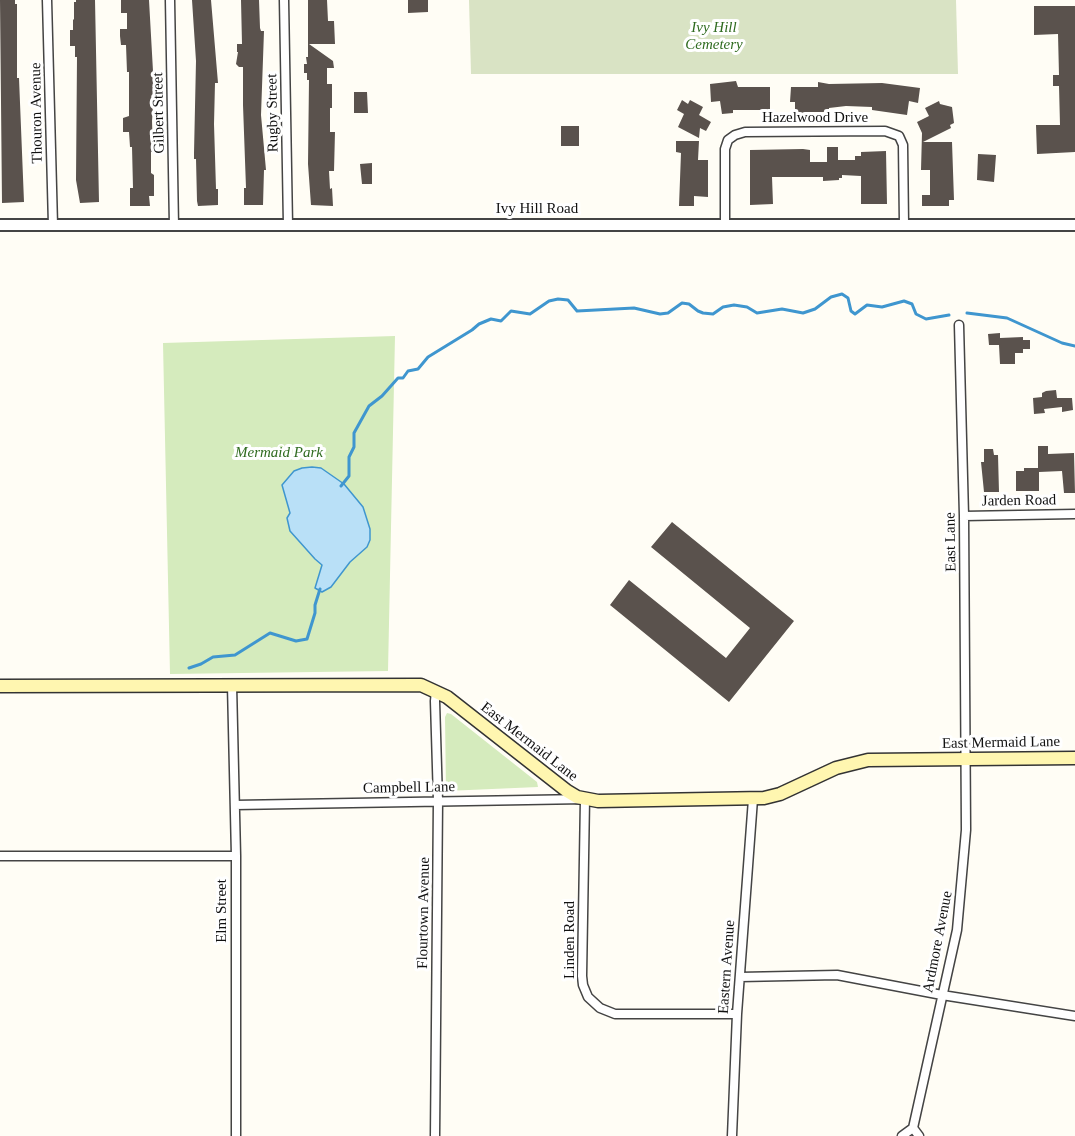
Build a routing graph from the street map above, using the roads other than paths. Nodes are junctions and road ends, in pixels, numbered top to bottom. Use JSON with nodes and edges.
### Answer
{"nodes":[{"id":1,"x":47,"y":0,"type":"edge"},
{"id":2,"x":170,"y":0,"type":"edge"},
{"id":3,"x":284,"y":0,"type":"edge"},
{"id":4,"x":725,"y":223,"type":"junction"},
{"id":5,"x":904,"y":224,"type":"junction"},
{"id":6,"x":0,"y":225,"type":"edge"},
{"id":7,"x":53,"y":225,"type":"junction"},
{"id":8,"x":288,"y":225,"type":"junction"},
{"id":9,"x":1075,"y":225,"type":"edge"},
{"id":10,"x":174,"y":226,"type":"junction"},
{"id":11,"x":959,"y":325,"type":"dead end"},
{"id":12,"x":1075,"y":514,"type":"edge"},
{"id":13,"x":964,"y":516,"type":"junction"},
{"id":14,"x":232,"y":685,"type":"junction"},
{"id":15,"x":0,"y":686,"type":"edge"},
{"id":16,"x":436,"y":691,"type":"junction"},
{"id":17,"x":1075,"y":758,"type":"edge"},
{"id":18,"x":966,"y":759,"type":"junction"},
{"id":19,"x":585,"y":799,"type":"junction"},
{"id":20,"x":753,"y":799,"type":"junction"},
{"id":21,"x":438,"y":801,"type":"junction"},
{"id":22,"x":235,"y":805,"type":"junction"},
{"id":23,"x":0,"y":856,"type":"edge"},
{"id":24,"x":236,"y":856,"type":"junction"},
{"id":25,"x":740,"y":977,"type":"junction"},
{"id":26,"x":942,"y":995,"type":"junction"},
{"id":27,"x":737,"y":1014,"type":"junction"},
{"id":28,"x":1075,"y":1017,"type":"edge"},
{"id":29,"x":913,"y":1128,"type":"junction"},
{"id":30,"x":236,"y":1136,"type":"edge"},
{"id":31,"x":435,"y":1136,"type":"edge"},
{"id":32,"x":732,"y":1136,"type":"edge"},
{"id":33,"x":902,"y":1136,"type":"edge"},
{"id":34,"x":919,"y":1136,"type":"edge"}],
"edges":[{"from":1,"to":7,"type":"street","name":"Thouron Avenue"},
{"from":2,"to":10,"type":"street","name":"Gilbert Street"},
{"from":3,"to":8,"type":"street","name":"Rugby Street"},
{"from":4,"to":5,"type":"street","name":"Ivy Hill Road"},
{"from":4,"to":5,"type":"street","name":"Hazelwood Drive"},
{"from":4,"to":8,"type":"street","name":"Ivy Hill Road"},
{"from":5,"to":9,"type":"street","name":"Ivy Hill Road"},
{"from":6,"to":7,"type":"street","name":"Ivy Hill Road"},
{"from":7,"to":10,"type":"street","name":"Ivy Hill Road"},
{"from":8,"to":10,"type":"street","name":"Ivy Hill Road"},
{"from":11,"to":13,"type":"street","name":"East Lane"},
{"from":12,"to":13,"type":"street","name":"Jarden Road"},
{"from":13,"to":18,"type":"street","name":"East Lane"},
{"from":14,"to":15,"type":"main road","name":"East Mermaid Lane"},
{"from":14,"to":16,"type":"main road","name":"East Mermaid Lane"},
{"from":14,"to":22,"type":"street","name":"Elm Street"},
{"from":16,"to":19,"type":"main road","name":"East Mermaid Lane"},
{"from":16,"to":21,"type":"street","name":"Flourtown Avenue"},
{"from":17,"to":18,"type":"main road","name":"East Mermaid Lane"},
{"from":18,"to":20,"type":"main road","name":"East Mermaid Lane"},
{"from":18,"to":26,"type":"street","name":"Ardmore Avenue"},
{"from":19,"to":20,"type":"main road","name":"East Mermaid Lane"},
{"from":19,"to":21,"type":"street","name":"Campbell Lane"},
{"from":19,"to":27,"type":"street","name":"Linden Road"},
{"from":20,"to":25,"type":"street","name":"Eastern Avenue"},
{"from":21,"to":22,"type":"street","name":"Campbell Lane"},
{"from":21,"to":31,"type":"street","name":"Flourtown Avenue"},
{"from":22,"to":24,"type":"street","name":"Elm Street"},
{"from":23,"to":24,"type":"street"},
{"from":24,"to":30,"type":"street","name":"Elm Street"},
{"from":25,"to":26,"type":"street"},
{"from":25,"to":27,"type":"street","name":"Eastern Avenue"},
{"from":26,"to":28,"type":"street"},
{"from":26,"to":29,"type":"street","name":"Ardmore Avenue"},
{"from":27,"to":32,"type":"street","name":"Eastern Avenue"},
{"from":29,"to":33,"type":"street"},
{"from":29,"to":34,"type":"street"}]}
